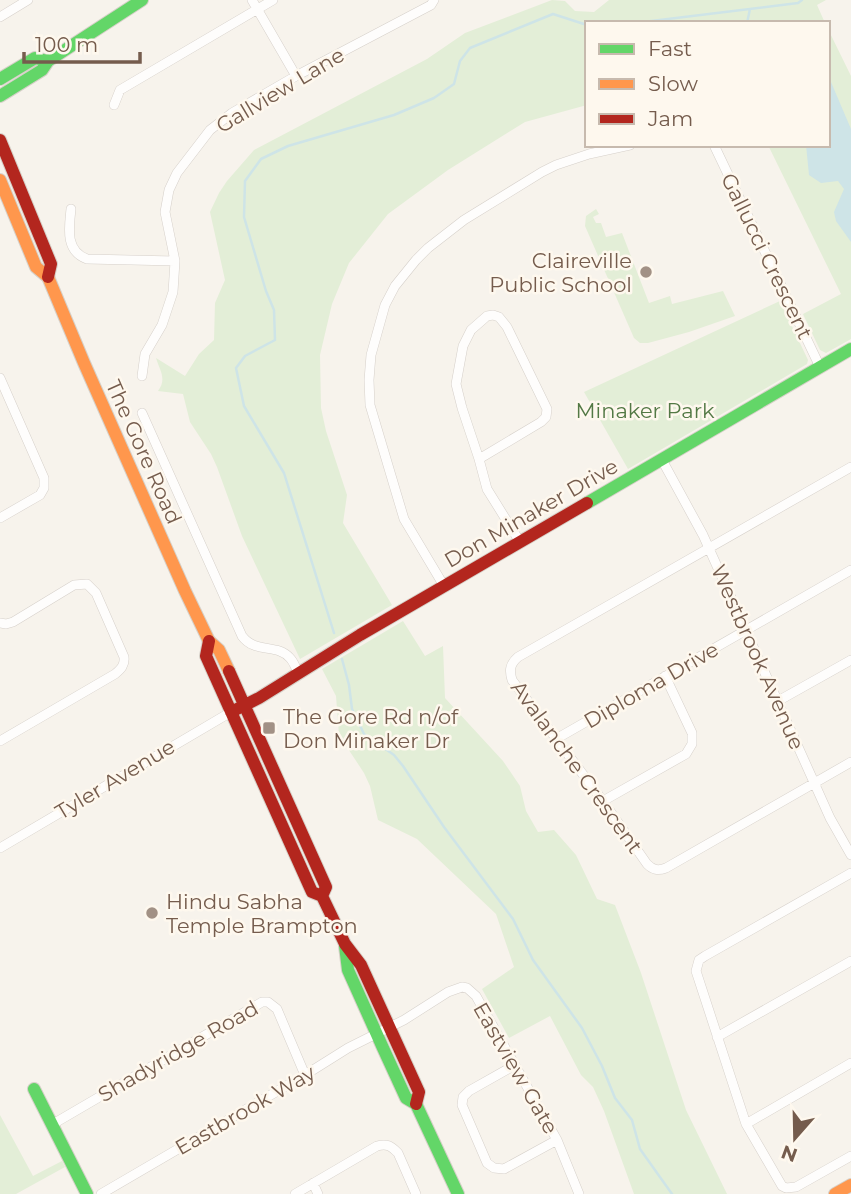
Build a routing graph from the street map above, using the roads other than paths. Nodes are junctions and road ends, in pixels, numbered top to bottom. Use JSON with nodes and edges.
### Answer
{"nodes":[{"id":1,"x":28,"y":0,"type":"edge"},
{"id":2,"x":142,"y":0,"type":"edge"},
{"id":3,"x":252,"y":0,"type":"edge"},
{"id":4,"x":274,"y":0,"type":"edge"},
{"id":5,"x":435,"y":0,"type":"edge"},
{"id":6,"x":257,"y":10,"type":"junction"},
{"id":7,"x":0,"y":17,"type":"edge"},
{"id":8,"x":48,"y":61,"type":"junction"},
{"id":9,"x":296,"y":76,"type":"junction"},
{"id":10,"x":0,"y":79,"type":"edge"},
{"id":11,"x":0,"y":96,"type":"edge"},
{"id":12,"x":114,"y":105,"type":"dead end"},
{"id":13,"x":0,"y":140,"type":"edge"},
{"id":14,"x":621,"y":147,"type":"edge"},
{"id":15,"x":715,"y":147,"type":"edge"},
{"id":16,"x":0,"y":180,"type":"edge"},
{"id":17,"x":71,"y":209,"type":"dead end"},
{"id":18,"x":175,"y":261,"type":"junction"},
{"id":19,"x":48,"y":277,"type":"junction"},
{"id":20,"x":851,"y":349,"type":"edge"},
{"id":21,"x":820,"y":367,"type":"junction"},
{"id":22,"x":142,"y":376,"type":"dead end"},
{"id":23,"x":0,"y":378,"type":"edge"},
{"id":24,"x":142,"y":413,"type":"dead end"},
{"id":25,"x":479,"y":459,"type":"junction"},
{"id":26,"x":662,"y":460,"type":"junction"},
{"id":27,"x":851,"y":467,"type":"edge"},
{"id":28,"x":0,"y":518,"type":"edge"},
{"id":29,"x":520,"y":542,"type":"junction"},
{"id":30,"x":709,"y":548,"type":"junction"},
{"id":31,"x":851,"y":570,"type":"edge"},
{"id":32,"x":444,"y":586,"type":"junction"},
{"id":33,"x":0,"y":623,"type":"edge"},
{"id":34,"x":746,"y":631,"type":"junction"},
{"id":35,"x":209,"y":640,"type":"junction"},
{"id":36,"x":851,"y":660,"type":"edge"},
{"id":37,"x":299,"y":674,"type":"junction"},
{"id":38,"x":665,"y":676,"type":"junction"},
{"id":39,"x":778,"y":701,"type":"junction"},
{"id":40,"x":244,"y":705,"type":"junction"},
{"id":41,"x":231,"y":712,"type":"junction"},
{"id":42,"x":556,"y":739,"type":"junction"},
{"id":43,"x":0,"y":741,"type":"edge"},
{"id":44,"x":851,"y":762,"type":"edge"},
{"id":45,"x":815,"y":784,"type":"junction"},
{"id":46,"x":603,"y":801,"type":"junction"},
{"id":47,"x":0,"y":848,"type":"edge"},
{"id":48,"x":851,"y":855,"type":"edge"},
{"id":49,"x":851,"y":873,"type":"edge"},
{"id":50,"x":322,"y":896,"type":"junction"},
{"id":51,"x":345,"y":944,"type":"junction"},
{"id":52,"x":851,"y":961,"type":"edge"},
{"id":53,"x":389,"y":1027,"type":"junction"},
{"id":54,"x":376,"y":1033,"type":"junction"},
{"id":55,"x":717,"y":1037,"type":"junction"},
{"id":56,"x":851,"y":1063,"type":"edge"},
{"id":57,"x":515,"y":1065,"type":"junction"},
{"id":58,"x":305,"y":1075,"type":"junction"},
{"id":59,"x":34,"y":1088,"type":"dead end"},
{"id":60,"x":416,"y":1104,"type":"junction"},
{"id":61,"x":53,"y":1124,"type":"junction"},
{"id":62,"x":746,"y":1124,"type":"junction"},
{"id":63,"x":558,"y":1140,"type":"junction"},
{"id":64,"x":851,"y":1156,"type":"edge"},
{"id":65,"x":313,"y":1184,"type":"junction"},
{"id":66,"x":851,"y":1185,"type":"edge"},
{"id":67,"x":88,"y":1194,"type":"edge"},
{"id":68,"x":101,"y":1194,"type":"edge"},
{"id":69,"x":295,"y":1194,"type":"edge"},
{"id":70,"x":318,"y":1194,"type":"edge"},
{"id":71,"x":416,"y":1194,"type":"edge"},
{"id":72,"x":458,"y":1194,"type":"edge"},
{"id":73,"x":579,"y":1194,"type":"edge"},
{"id":74,"x":835,"y":1194,"type":"edge"}],
"edges":[{"from":1,"to":7,"type":"street"},
{"from":2,"to":8,"type":"main road"},
{"from":3,"to":6,"type":"street"},
{"from":4,"to":6,"type":"street"},
{"from":5,"to":9,"type":"street","name":"Gallview Lane"},
{"from":6,"to":9,"type":"street"},
{"from":6,"to":12,"type":"street"},
{"from":8,"to":10,"type":"main road"},
{"from":8,"to":11,"type":"main road"},
{"from":9,"to":18,"type":"street","name":"Gallview Lane"},
{"from":13,"to":19,"type":"main road","name":"The Gore Road"},
{"from":14,"to":32,"type":"street"},
{"from":15,"to":21,"type":"street","name":"Gallucci Crescent"},
{"from":16,"to":19,"type":"main road","name":"The Gore Road"},
{"from":17,"to":18,"type":"street"},
{"from":18,"to":22,"type":"street","name":"Gallview Lane"},
{"from":19,"to":35,"type":"main road","name":"The Gore Road"},
{"from":20,"to":21,"type":"main road","name":"Don Minaker Drive"},
{"from":21,"to":26,"type":"main road","name":"Don Minaker Drive"},
{"from":23,"to":28,"type":"street"},
{"from":24,"to":37,"type":"street"},
{"from":25,"to":25,"type":"street"},
{"from":25,"to":29,"type":"street"},
{"from":26,"to":29,"type":"main road","name":"Don Minaker Drive"},
{"from":26,"to":30,"type":"street","name":"Westbrook Avenue"},
{"from":27,"to":30,"type":"street"},
{"from":29,"to":32,"type":"main road","name":"Don Minaker Drive"},
{"from":30,"to":34,"type":"street","name":"Westbrook Avenue"},
{"from":30,"to":42,"type":"street","name":"Avalanche Crescent"},
{"from":31,"to":34,"type":"street","name":"Diploma Drive"},
{"from":32,"to":37,"type":"main road","name":"Don Minaker Drive"},
{"from":33,"to":43,"type":"street"},
{"from":34,"to":38,"type":"street","name":"Diploma Drive"},
{"from":34,"to":39,"type":"street","name":"Westbrook Avenue"},
{"from":35,"to":40,"type":"main road","name":"The Gore Road"},
{"from":35,"to":41,"type":"main road","name":"The Gore Road"},
{"from":36,"to":39,"type":"street"},
{"from":37,"to":40,"type":"main road","name":"Don Minaker Drive"},
{"from":38,"to":42,"type":"street","name":"Diploma Drive"},
{"from":38,"to":46,"type":"street"},
{"from":39,"to":45,"type":"street","name":"Westbrook Avenue"},
{"from":40,"to":41,"type":"main road","name":"Don Minaker Drive"},
{"from":40,"to":50,"type":"main road","name":"The Gore Road"},
{"from":41,"to":47,"type":"street","name":"Tyler Avenue"},
{"from":41,"to":50,"type":"main road","name":"The Gore Road"},
{"from":42,"to":46,"type":"street","name":"Avalanche Crescent"},
{"from":44,"to":45,"type":"street"},
{"from":45,"to":46,"type":"street","name":"Avalanche Crescent"},
{"from":45,"to":48,"type":"street","name":"Westbrook Avenue"},
{"from":49,"to":55,"type":"street"},
{"from":50,"to":51,"type":"main road","name":"The Gore Road"},
{"from":51,"to":53,"type":"main road","name":"The Gore Road"},
{"from":51,"to":54,"type":"main road","name":"The Gore Road"},
{"from":52,"to":55,"type":"street"},
{"from":53,"to":54,"type":"street","name":"Eastbrook Way"},
{"from":53,"to":57,"type":"street","name":"Eastview Gate"},
{"from":53,"to":60,"type":"main road","name":"The Gore Road"},
{"from":54,"to":58,"type":"street","name":"Eastbrook Way"},
{"from":54,"to":60,"type":"main road","name":"The Gore Road"},
{"from":55,"to":62,"type":"street"},
{"from":56,"to":62,"type":"street"},
{"from":57,"to":63,"type":"street","name":"Eastview Gate"},
{"from":57,"to":63,"type":"street"},
{"from":58,"to":61,"type":"street","name":"Shadyridge Road"},
{"from":58,"to":68,"type":"street","name":"Eastbrook Way"},
{"from":59,"to":61,"type":"main road"},
{"from":60,"to":72,"type":"main road","name":"The Gore Road"},
{"from":61,"to":67,"type":"main road"},
{"from":62,"to":64,"type":"street"},
{"from":63,"to":73,"type":"street","name":"Eastview Gate"},
{"from":65,"to":69,"type":"street"},
{"from":65,"to":70,"type":"street"},
{"from":65,"to":71,"type":"street"},
{"from":66,"to":74,"type":"main road"}]}
